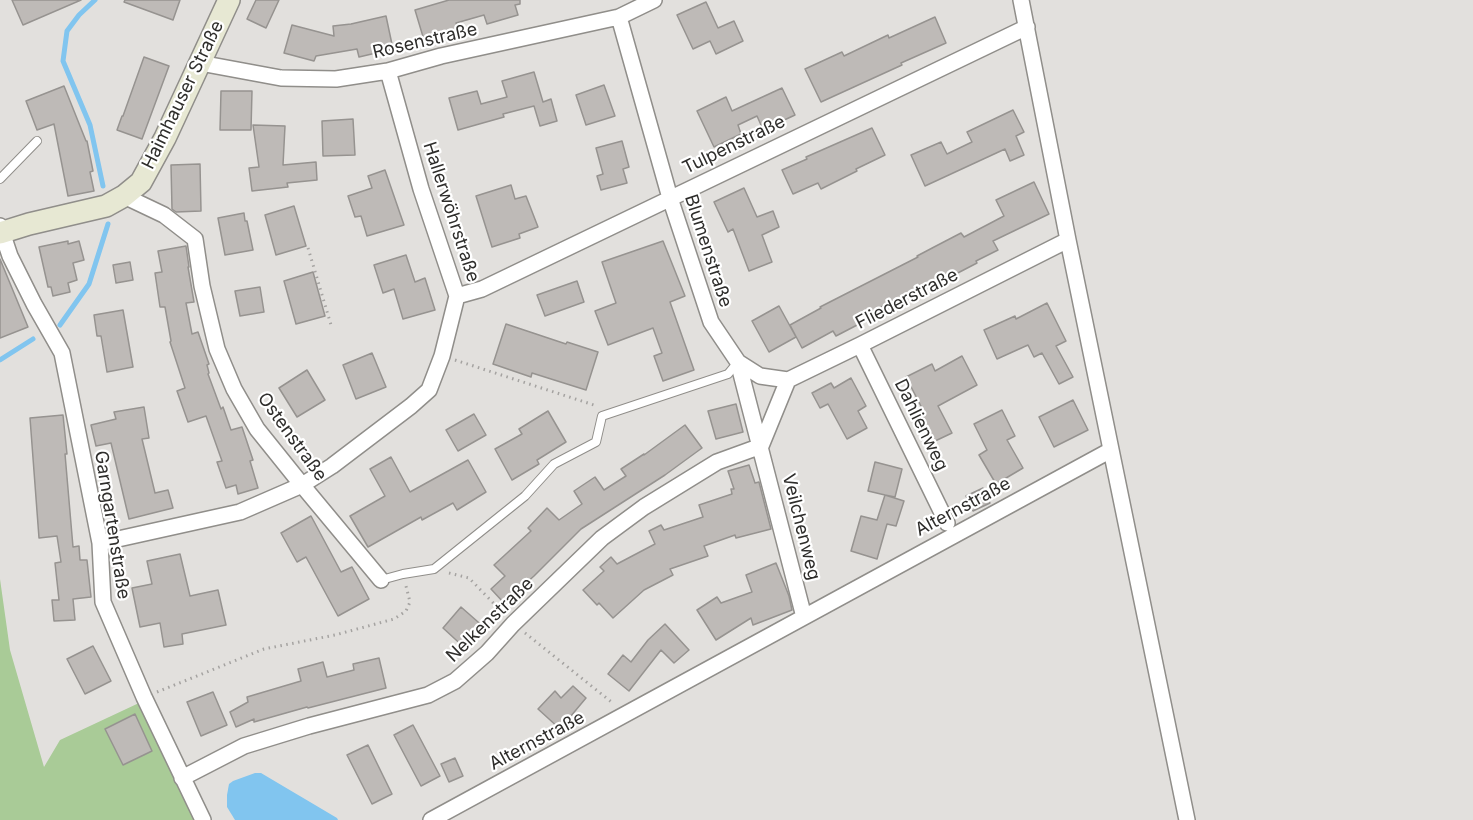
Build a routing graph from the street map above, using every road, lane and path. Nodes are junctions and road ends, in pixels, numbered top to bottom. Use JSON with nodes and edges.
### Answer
{"nodes":[{"id":1,"x":229,"y":0,"type":"edge"},
{"id":2,"x":654,"y":0,"type":"edge"},
{"id":3,"x":1021,"y":0,"type":"edge"},
{"id":4,"x":619,"y":17,"type":"junction"},
{"id":5,"x":1027,"y":27,"type":"junction"},
{"id":6,"x":200,"y":63,"type":"junction"},
{"id":7,"x":388,"y":71,"type":"junction"},
{"id":8,"x":38,"y":141,"type":"dead end"},
{"id":9,"x":0,"y":179,"type":"edge"},
{"id":10,"x":124,"y":196,"type":"junction"},
{"id":11,"x":670,"y":198,"type":"junction"},
{"id":12,"x":1,"y":230,"type":"edge"},
{"id":13,"x":1068,"y":240,"type":"junction"},
{"id":14,"x":308,"y":248,"type":"dead end"},
{"id":15,"x":457,"y":296,"type":"junction"},
{"id":16,"x":331,"y":325,"type":"dead end"},
{"id":17,"x":861,"y":345,"type":"junction"},
{"id":18,"x":442,"y":356,"type":"junction"},
{"id":19,"x":738,"y":362,"type":"junction"},
{"id":20,"x":788,"y":380,"type":"junction"},
{"id":21,"x":614,"y":411,"type":"junction"},
{"id":22,"x":761,"y":446,"type":"junction"},
{"id":23,"x":1111,"y":450,"type":"junction"},
{"id":24,"x":302,"y":485,"type":"junction"},
{"id":25,"x":947,"y":523,"type":"dead end"},
{"id":26,"x":100,"y":543,"type":"junction"},
{"id":27,"x":434,"y":569,"type":"junction"},
{"id":28,"x":403,"y":574,"type":"junction"},
{"id":29,"x":381,"y":580,"type":"joint"},
{"id":30,"x":804,"y":617,"type":"junction"},
{"id":31,"x":513,"y":624,"type":"junction"},
{"id":32,"x":144,"y":697,"type":"junction"},
{"id":33,"x":627,"y":715,"type":"junction"},
{"id":34,"x":182,"y":778,"type":"junction"},
{"id":35,"x":203,"y":820,"type":"edge"},
{"id":36,"x":431,"y":820,"type":"edge"},
{"id":37,"x":1187,"y":820,"type":"edge"}],
"edges":[{"from":1,"to":6,"type":"main road","name":"Haimhauser Straße"},
{"from":2,"to":4,"type":"street","name":"Rosenstraße"},
{"from":3,"to":5,"type":"street"},
{"from":4,"to":7,"type":"street","name":"Rosenstraße"},
{"from":4,"to":11,"type":"street","name":"Blumenstraße"},
{"from":5,"to":11,"type":"street","name":"Tulpenstraße"},
{"from":5,"to":13,"type":"street"},
{"from":6,"to":7,"type":"street","name":"Rosenstraße"},
{"from":6,"to":10,"type":"main road","name":"Haimhauser Straße"},
{"from":7,"to":15,"type":"street","name":"Hallerwöhrstraße"},
{"from":8,"to":9,"type":"lane"},
{"from":10,"to":12,"type":"main road","name":"Haimhauser Straße"},
{"from":10,"to":24,"type":"street","name":"Ostenstraße"},
{"from":11,"to":15,"type":"street","name":"Tulpenstraße"},
{"from":11,"to":19,"type":"street","name":"Blumenstraße"},
{"from":12,"to":26,"type":"street","name":"Garngartenstraße"},
{"from":13,"to":17,"type":"street","name":"Fliederstraße"},
{"from":13,"to":23,"type":"street"},
{"from":14,"to":16,"type":"path"},
{"from":15,"to":18,"type":"street","name":"Hallerwöhrstraße"},
{"from":17,"to":20,"type":"street","name":"Fliederstraße"},
{"from":17,"to":25,"type":"street","name":"Dahlienweg"},
{"from":18,"to":21,"type":"path"},
{"from":18,"to":24,"type":"street","name":"Hallerwöhrstraße"},
{"from":19,"to":20,"type":"street","name":"Blumenstraße"},
{"from":19,"to":21,"type":"lane"},
{"from":19,"to":22,"type":"street","name":"Veilchenweg"},
{"from":20,"to":22,"type":"street"},
{"from":21,"to":27,"type":"lane"},
{"from":22,"to":30,"type":"street","name":"Veilchenweg"},
{"from":22,"to":31,"type":"street","name":"Nelkenstraße"},
{"from":23,"to":30,"type":"street","name":"Alternstraße"},
{"from":23,"to":37,"type":"street"},
{"from":24,"to":26,"type":"street","name":"Hallerwöhrstraße"},
{"from":24,"to":29,"type":"street","name":"Ostenstraße"},
{"from":26,"to":32,"type":"street","name":"Garngartenstraße"},
{"from":27,"to":28,"type":"lane"},
{"from":27,"to":31,"type":"path"},
{"from":28,"to":29,"type":"lane"},
{"from":28,"to":32,"type":"path"},
{"from":30,"to":33,"type":"street","name":"Alternstraße"},
{"from":31,"to":33,"type":"path"},
{"from":31,"to":34,"type":"street","name":"Nelkenstraße"},
{"from":32,"to":34,"type":"street","name":"Garngartenstraße"},
{"from":33,"to":36,"type":"street","name":"Alternstraße"},
{"from":34,"to":35,"type":"street","name":"Garngartenstraße"}]}
